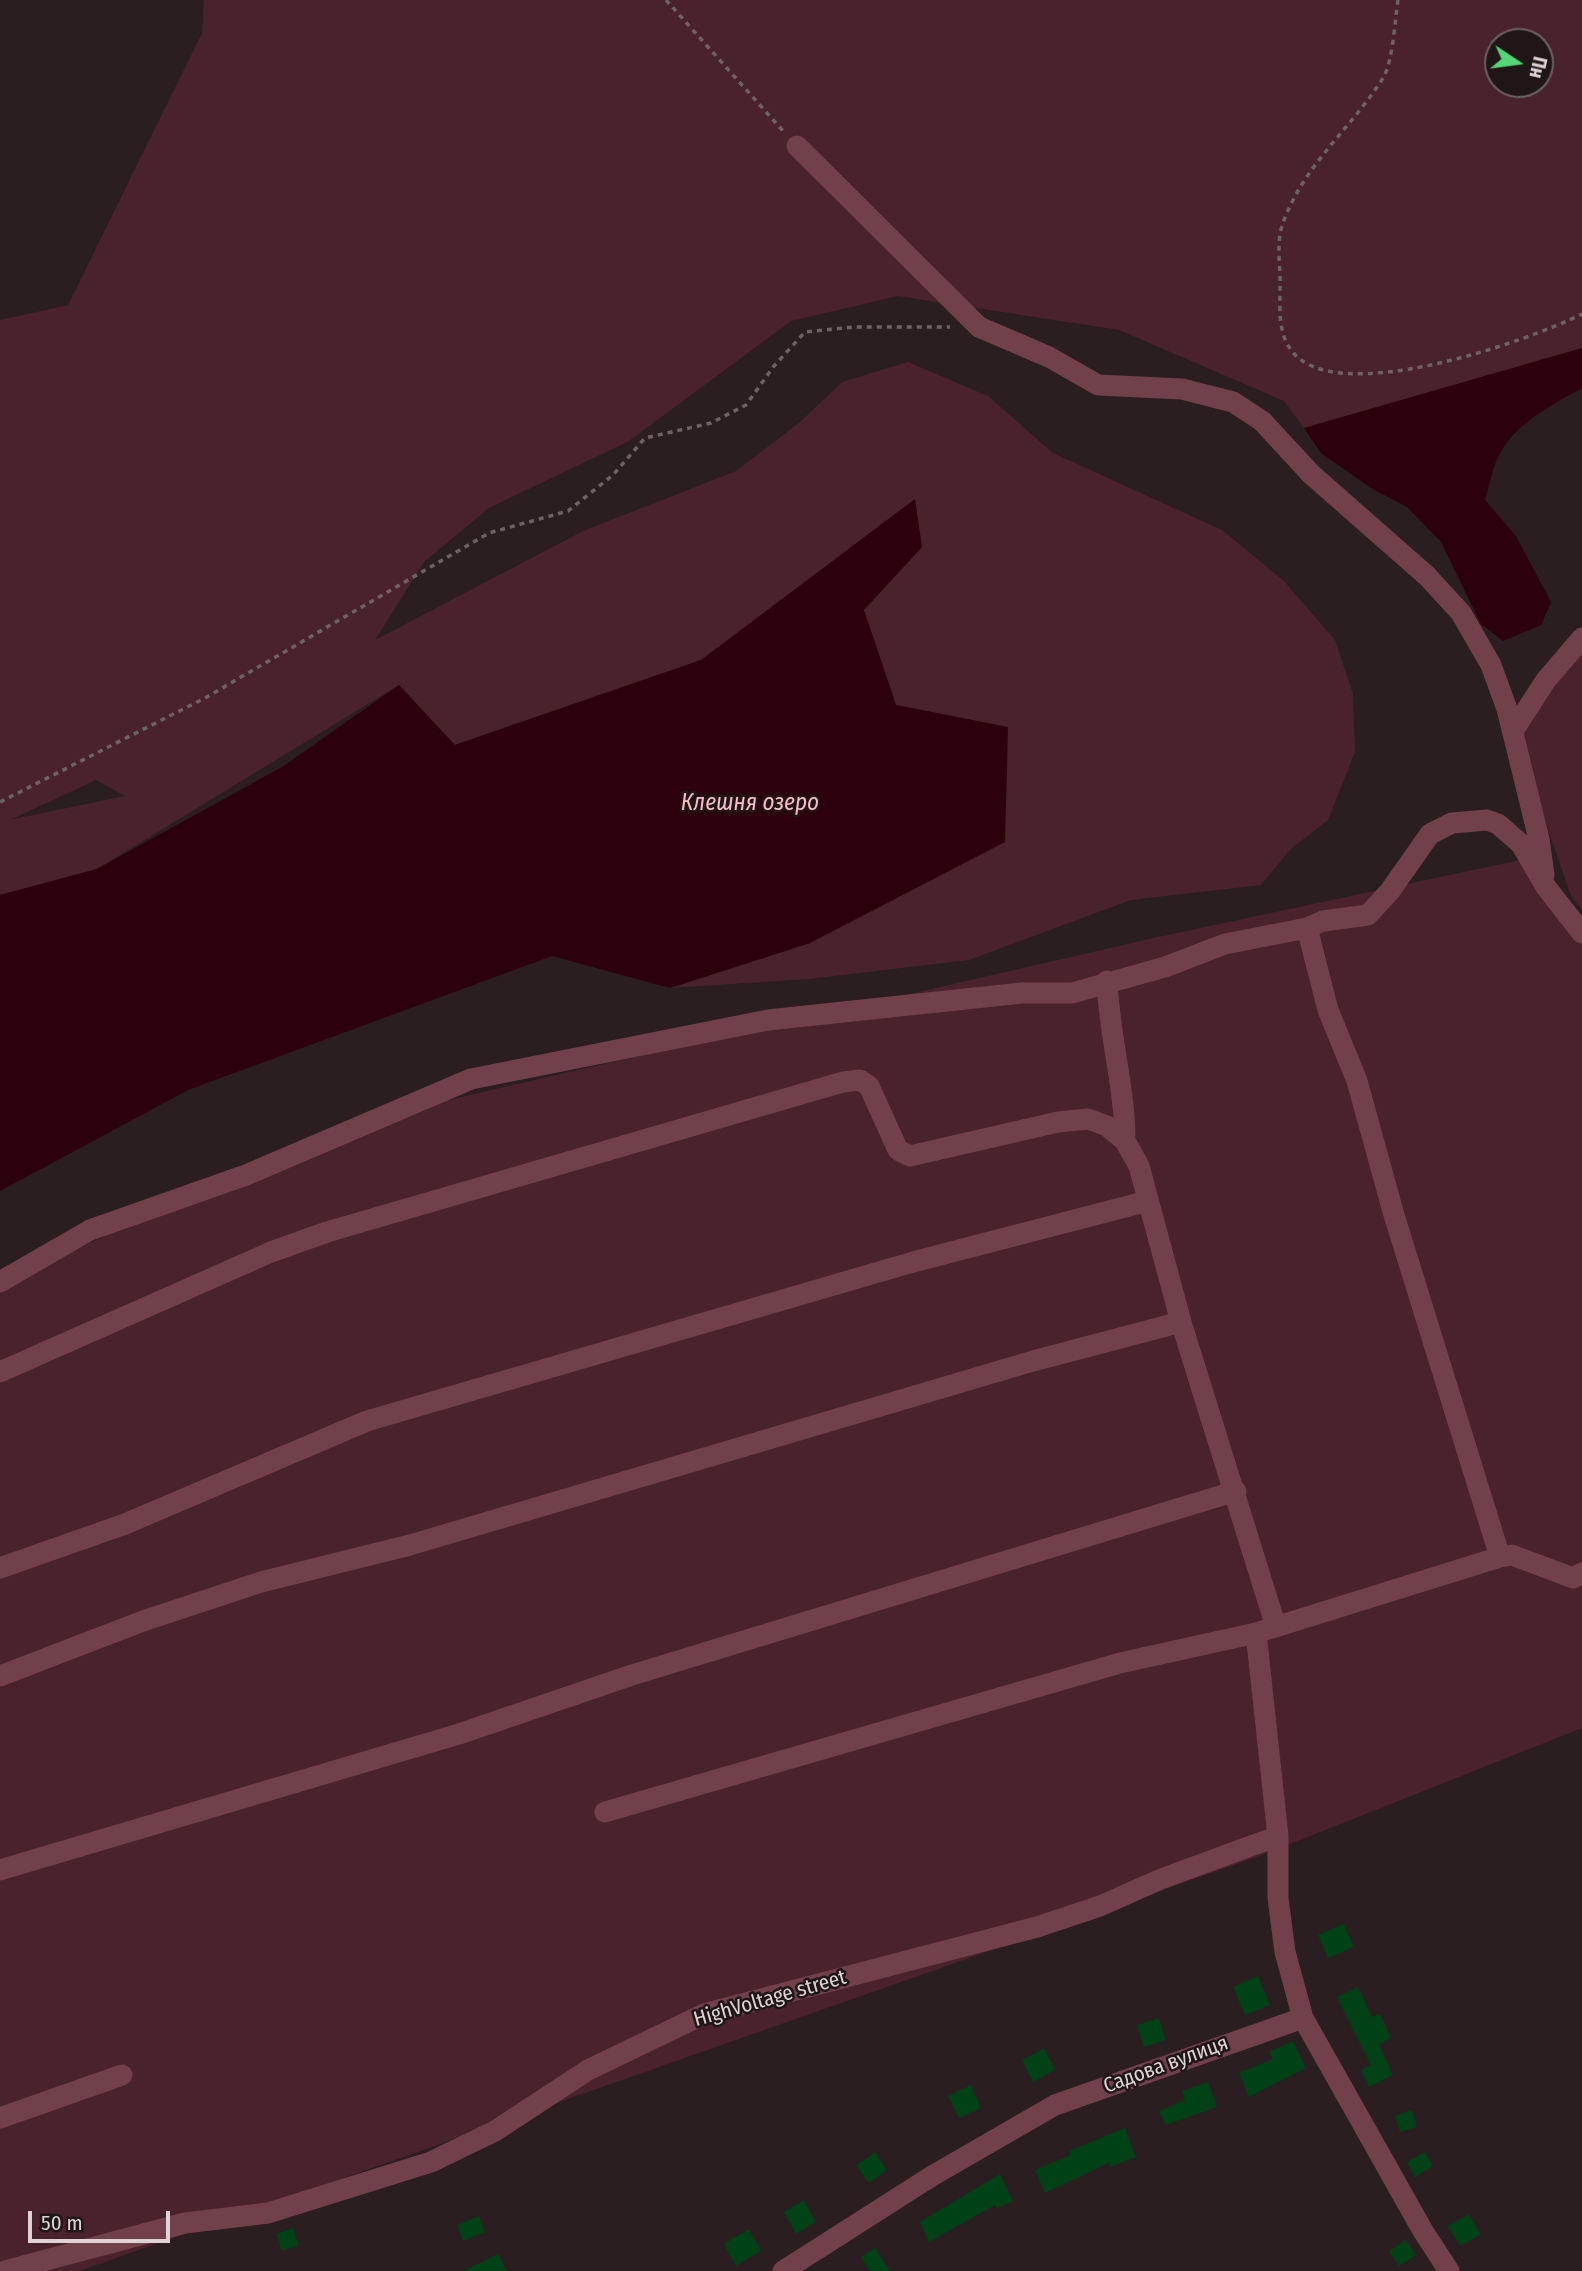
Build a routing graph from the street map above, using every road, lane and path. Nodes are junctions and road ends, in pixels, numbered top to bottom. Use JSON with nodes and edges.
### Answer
{"nodes":[{"id":1,"x":666,"y":0,"type":"edge"},
{"id":2,"x":1398,"y":0,"type":"edge"},
{"id":3,"x":797,"y":146,"type":"joint"},
{"id":4,"x":1582,"y":314,"type":"edge"},
{"id":5,"x":979,"y":327,"type":"junction"},
{"id":6,"x":1582,"y":638,"type":"edge"},
{"id":7,"x":1513,"y":731,"type":"junction"},
{"id":8,"x":0,"y":802,"type":"edge"},
{"id":9,"x":1546,"y":887,"type":"junction"},
{"id":10,"x":1307,"y":928,"type":"junction"},
{"id":11,"x":1582,"y":933,"type":"edge"},
{"id":12,"x":1107,"y":981,"type":"junction"},
{"id":13,"x":1125,"y":1140,"type":"junction"},
{"id":14,"x":1148,"y":1201,"type":"junction"},
{"id":15,"x":0,"y":1282,"type":"edge"},
{"id":16,"x":1181,"y":1322,"type":"junction"},
{"id":17,"x":0,"y":1372,"type":"edge"},
{"id":18,"x":1236,"y":1491,"type":"junction"},
{"id":19,"x":1500,"y":1557,"type":"junction"},
{"id":20,"x":0,"y":1568,"type":"edge"},
{"id":21,"x":1582,"y":1573,"type":"edge"},
{"id":22,"x":1266,"y":1630,"type":"junction"},
{"id":23,"x":0,"y":1676,"type":"edge"},
{"id":24,"x":605,"y":1812,"type":"dead end"},
{"id":25,"x":1278,"y":1836,"type":"junction"},
{"id":26,"x":0,"y":1870,"type":"edge"},
{"id":27,"x":1303,"y":2018,"type":"junction"},
{"id":28,"x":122,"y":2075,"type":"dead end"},
{"id":29,"x":0,"y":2118,"type":"edge"},
{"id":30,"x":80,"y":2257,"type":"edge"},
{"id":31,"x":5,"y":2271,"type":"edge"},
{"id":32,"x":783,"y":2271,"type":"edge"},
{"id":33,"x":1449,"y":2271,"type":"edge"}],
"edges":[{"from":1,"to":3,"type":"path"},
{"from":2,"to":4,"type":"path"},
{"from":3,"to":5,"type":"street"},
{"from":5,"to":7,"type":"street"},
{"from":5,"to":8,"type":"path"},
{"from":6,"to":7,"type":"street"},
{"from":7,"to":9,"type":"street"},
{"from":9,"to":10,"type":"street"},
{"from":9,"to":11,"type":"street"},
{"from":10,"to":12,"type":"street"},
{"from":10,"to":19,"type":"street"},
{"from":12,"to":13,"type":"street"},
{"from":12,"to":15,"type":"street"},
{"from":13,"to":14,"type":"street"},
{"from":13,"to":17,"type":"street"},
{"from":14,"to":16,"type":"street"},
{"from":14,"to":20,"type":"street"},
{"from":16,"to":18,"type":"street"},
{"from":16,"to":23,"type":"street"},
{"from":18,"to":22,"type":"street"},
{"from":18,"to":26,"type":"street"},
{"from":19,"to":21,"type":"street"},
{"from":19,"to":22,"type":"street"},
{"from":22,"to":24,"type":"street"},
{"from":22,"to":25,"type":"street"},
{"from":25,"to":27,"type":"street"},
{"from":25,"to":30,"type":"street","name":"HighVoltage street"},
{"from":27,"to":32,"type":"street","name":"Садова вулиця"},
{"from":27,"to":33,"type":"street"},
{"from":28,"to":29,"type":"street"},
{"from":30,"to":31,"type":"street","name":"HighVoltage street"}]}
